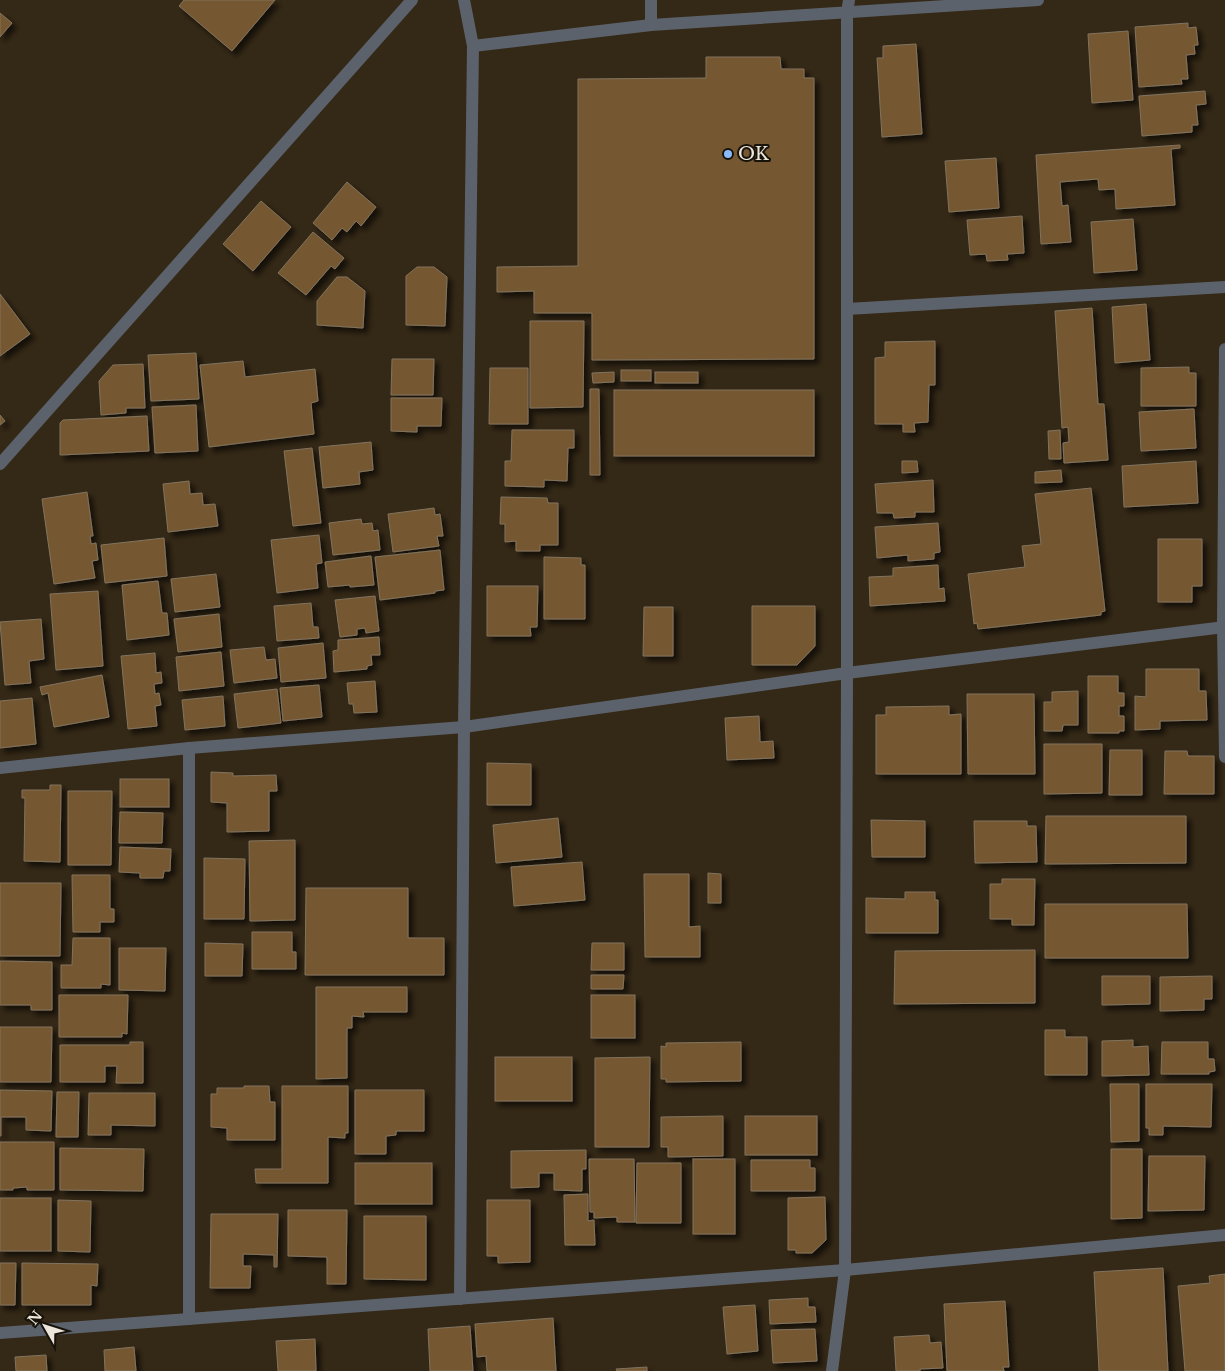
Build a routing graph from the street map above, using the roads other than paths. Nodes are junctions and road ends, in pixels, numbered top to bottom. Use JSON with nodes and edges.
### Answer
{"nodes":[{"id":1,"x":412,"y":0,"type":"edge"},
{"id":2,"x":464,"y":0,"type":"edge"},
{"id":3,"x":651,"y":0,"type":"edge"},
{"id":4,"x":1038,"y":0,"type":"edge"},
{"id":5,"x":848,"y":6,"type":"edge"},
{"id":6,"x":651,"y":25,"type":"junction"},
{"id":7,"x":473,"y":46,"type":"junction"},
{"id":8,"x":1225,"y":287,"type":"edge"},
{"id":9,"x":847,"y":309,"type":"junction"},
{"id":10,"x":1225,"y":349,"type":"edge"},
{"id":11,"x":0,"y":464,"type":"edge"},
{"id":12,"x":1224,"y":627,"type":"edge"},
{"id":13,"x":847,"y":673,"type":"junction"},
{"id":14,"x":464,"y":727,"type":"junction"},
{"id":15,"x":189,"y":748,"type":"junction"},
{"id":16,"x":1225,"y":757,"type":"edge"},
{"id":17,"x":0,"y":768,"type":"edge"},
{"id":18,"x":1225,"y":1235,"type":"edge"},
{"id":19,"x":845,"y":1270,"type":"junction"},
{"id":20,"x":460,"y":1299,"type":"junction"},
{"id":21,"x":189,"y":1319,"type":"junction"},
{"id":22,"x":0,"y":1333,"type":"edge"},
{"id":23,"x":832,"y":1371,"type":"edge"}],
"edges":[{"from":1,"to":11,"type":"street"},
{"from":2,"to":7,"type":"street"},
{"from":3,"to":6,"type":"street"},
{"from":4,"to":5,"type":"street"},
{"from":5,"to":6,"type":"street"},
{"from":5,"to":9,"type":"street"},
{"from":6,"to":7,"type":"street"},
{"from":7,"to":14,"type":"street"},
{"from":8,"to":9,"type":"street"},
{"from":9,"to":13,"type":"street"},
{"from":10,"to":12,"type":"street"},
{"from":12,"to":13,"type":"street"},
{"from":12,"to":16,"type":"street"},
{"from":13,"to":14,"type":"street"},
{"from":13,"to":19,"type":"street"},
{"from":14,"to":15,"type":"street"},
{"from":14,"to":20,"type":"street"},
{"from":15,"to":17,"type":"street"},
{"from":15,"to":21,"type":"street"},
{"from":18,"to":19,"type":"street"},
{"from":19,"to":20,"type":"street"},
{"from":19,"to":23,"type":"street"},
{"from":20,"to":21,"type":"street"},
{"from":21,"to":22,"type":"street"}]}
